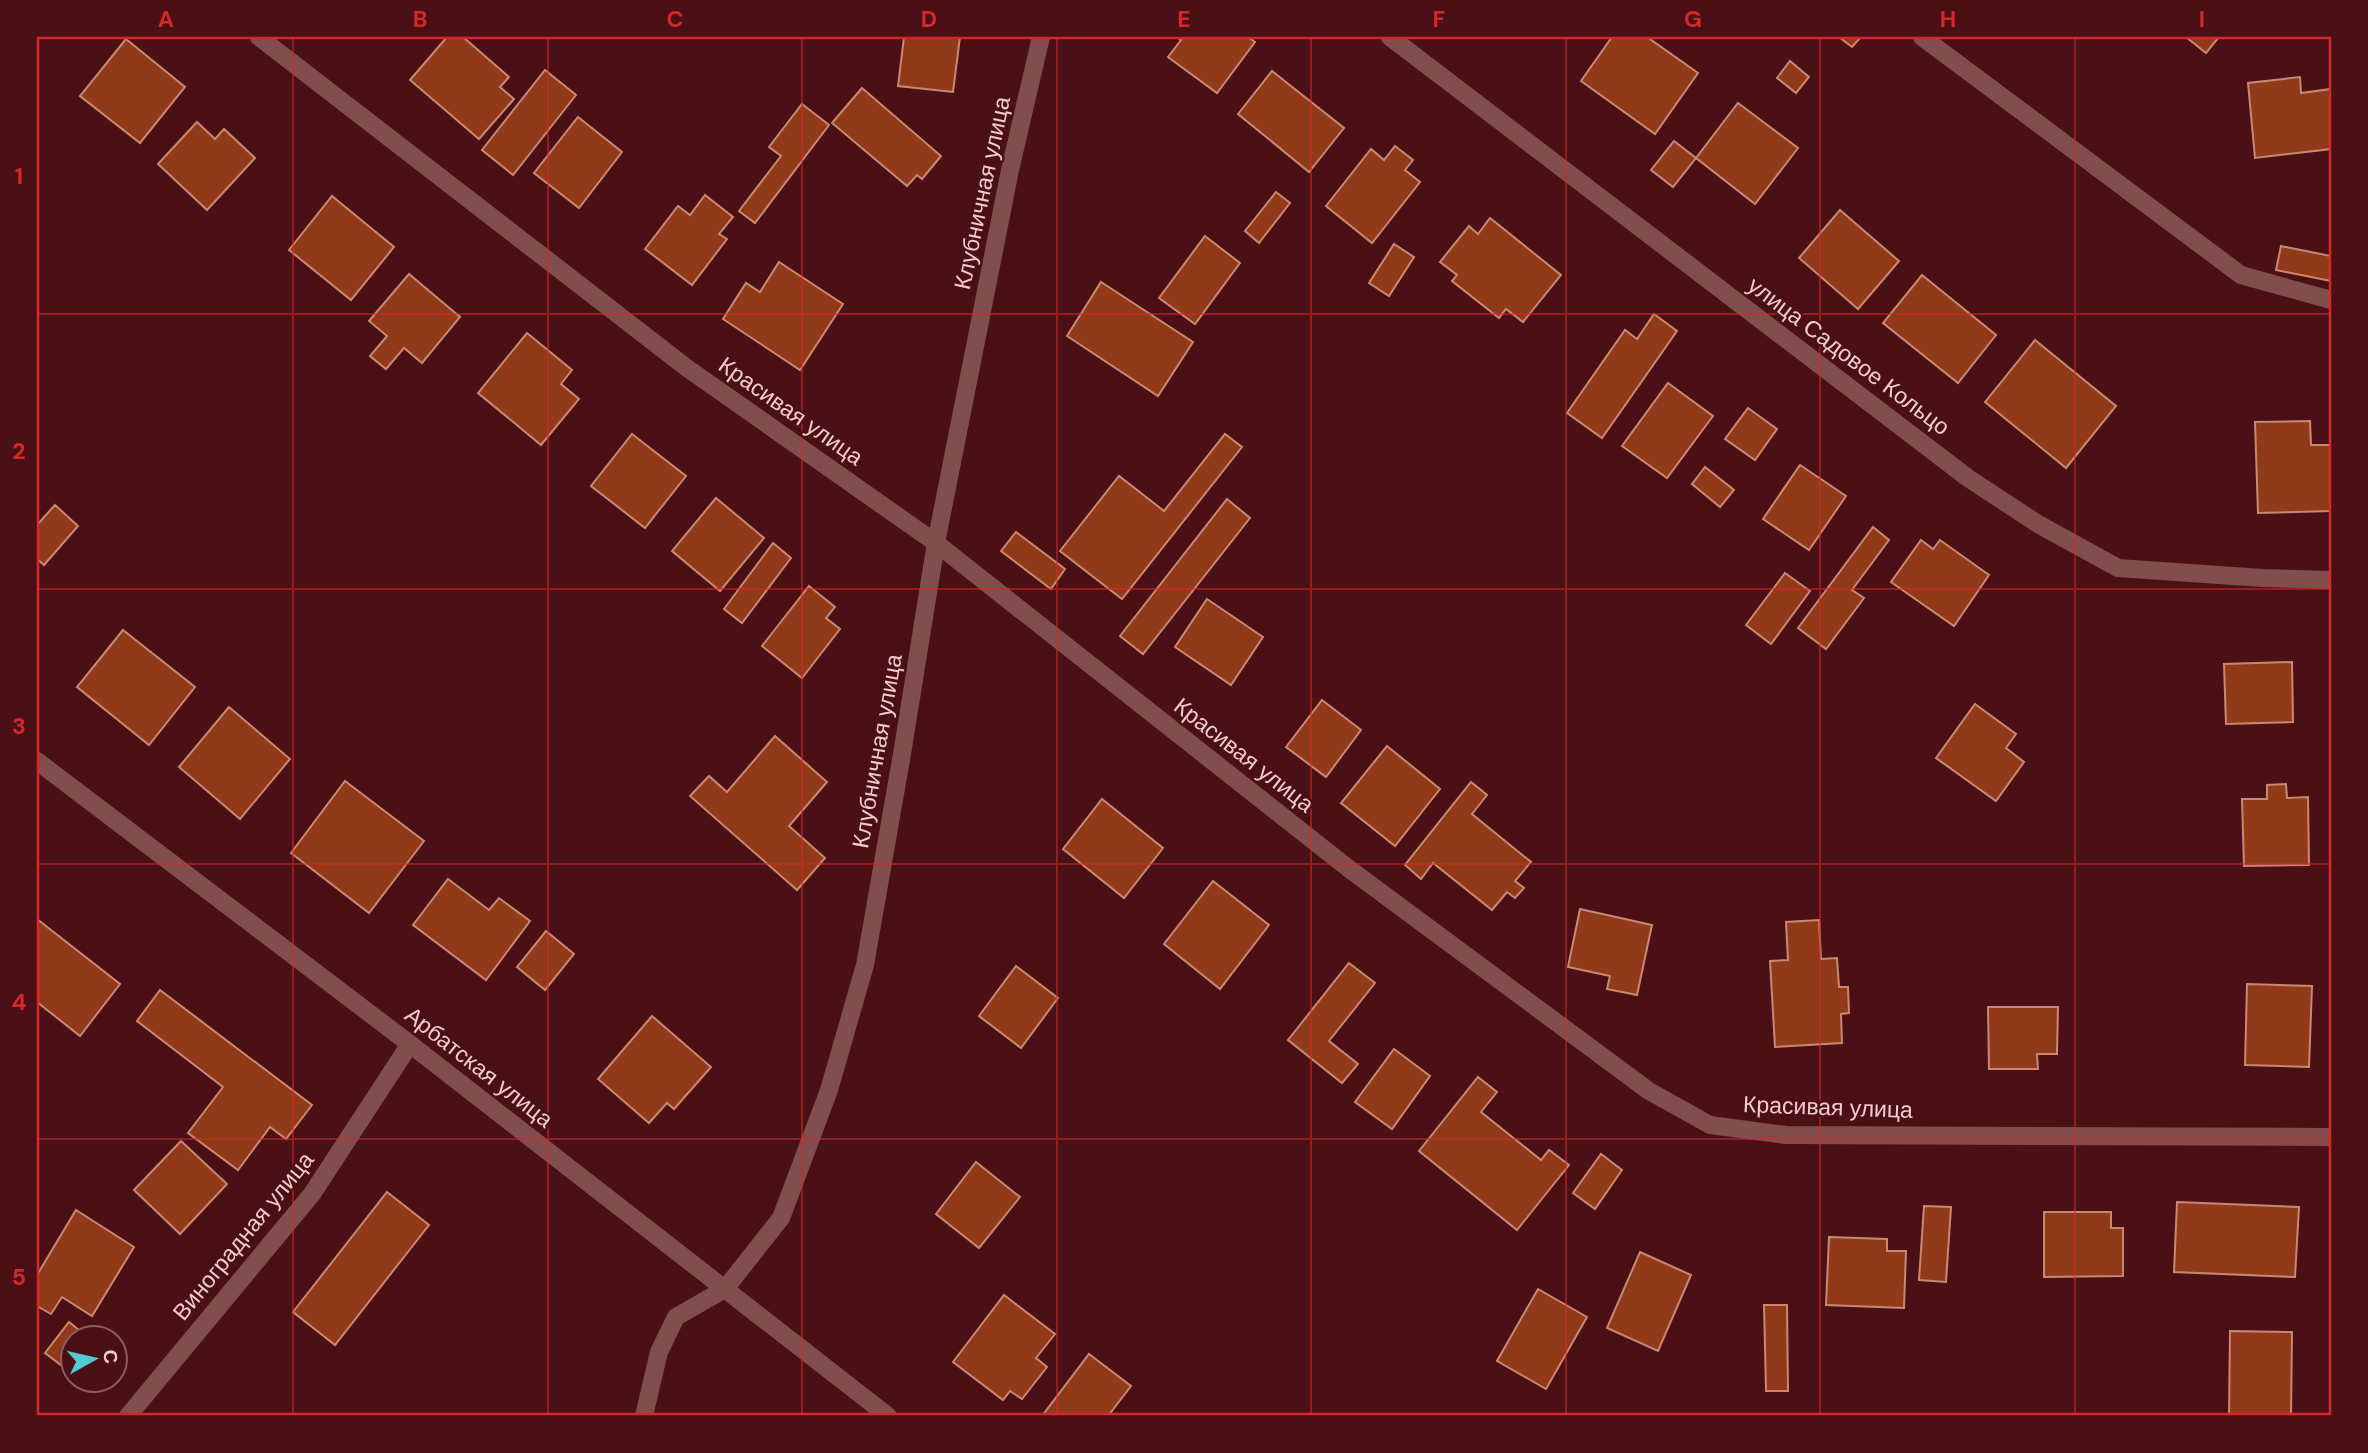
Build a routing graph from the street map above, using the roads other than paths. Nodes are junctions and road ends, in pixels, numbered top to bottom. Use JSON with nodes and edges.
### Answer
{"nodes":[{"id":1,"x":259,"y":37,"type":"edge"},
{"id":2,"x":1041,"y":37,"type":"edge"},
{"id":3,"x":1390,"y":37,"type":"edge"},
{"id":4,"x":1923,"y":37,"type":"edge"},
{"id":5,"x":2331,"y":300,"type":"edge"},
{"id":6,"x":936,"y":542,"type":"junction"},
{"id":7,"x":2331,"y":580,"type":"edge"},
{"id":8,"x":37,"y":761,"type":"edge"},
{"id":9,"x":410,"y":1044,"type":"junction"},
{"id":10,"x":2331,"y":1137,"type":"edge"},
{"id":11,"x":725,"y":1289,"type":"junction"},
{"id":12,"x":128,"y":1416,"type":"edge"},
{"id":13,"x":644,"y":1416,"type":"edge"},
{"id":14,"x":888,"y":1416,"type":"edge"}],
"edges":[{"from":1,"to":6,"type":"street","name":"Красивая улица"},
{"from":2,"to":6,"type":"street","name":"Клубничная улица"},
{"from":3,"to":7,"type":"street","name":"улица Садовое Кольцо"},
{"from":4,"to":5,"type":"street"},
{"from":6,"to":10,"type":"street","name":"Красивая улица"},
{"from":6,"to":11,"type":"street","name":"Клубничная улица"},
{"from":8,"to":9,"type":"street","name":"Арбатская улица"},
{"from":9,"to":11,"type":"street","name":"Арбатская улица"},
{"from":9,"to":12,"type":"street","name":"Виноградная улица"},
{"from":11,"to":13,"type":"street","name":"Клубничная улица"},
{"from":11,"to":14,"type":"street","name":"Арбатская улица"}]}
